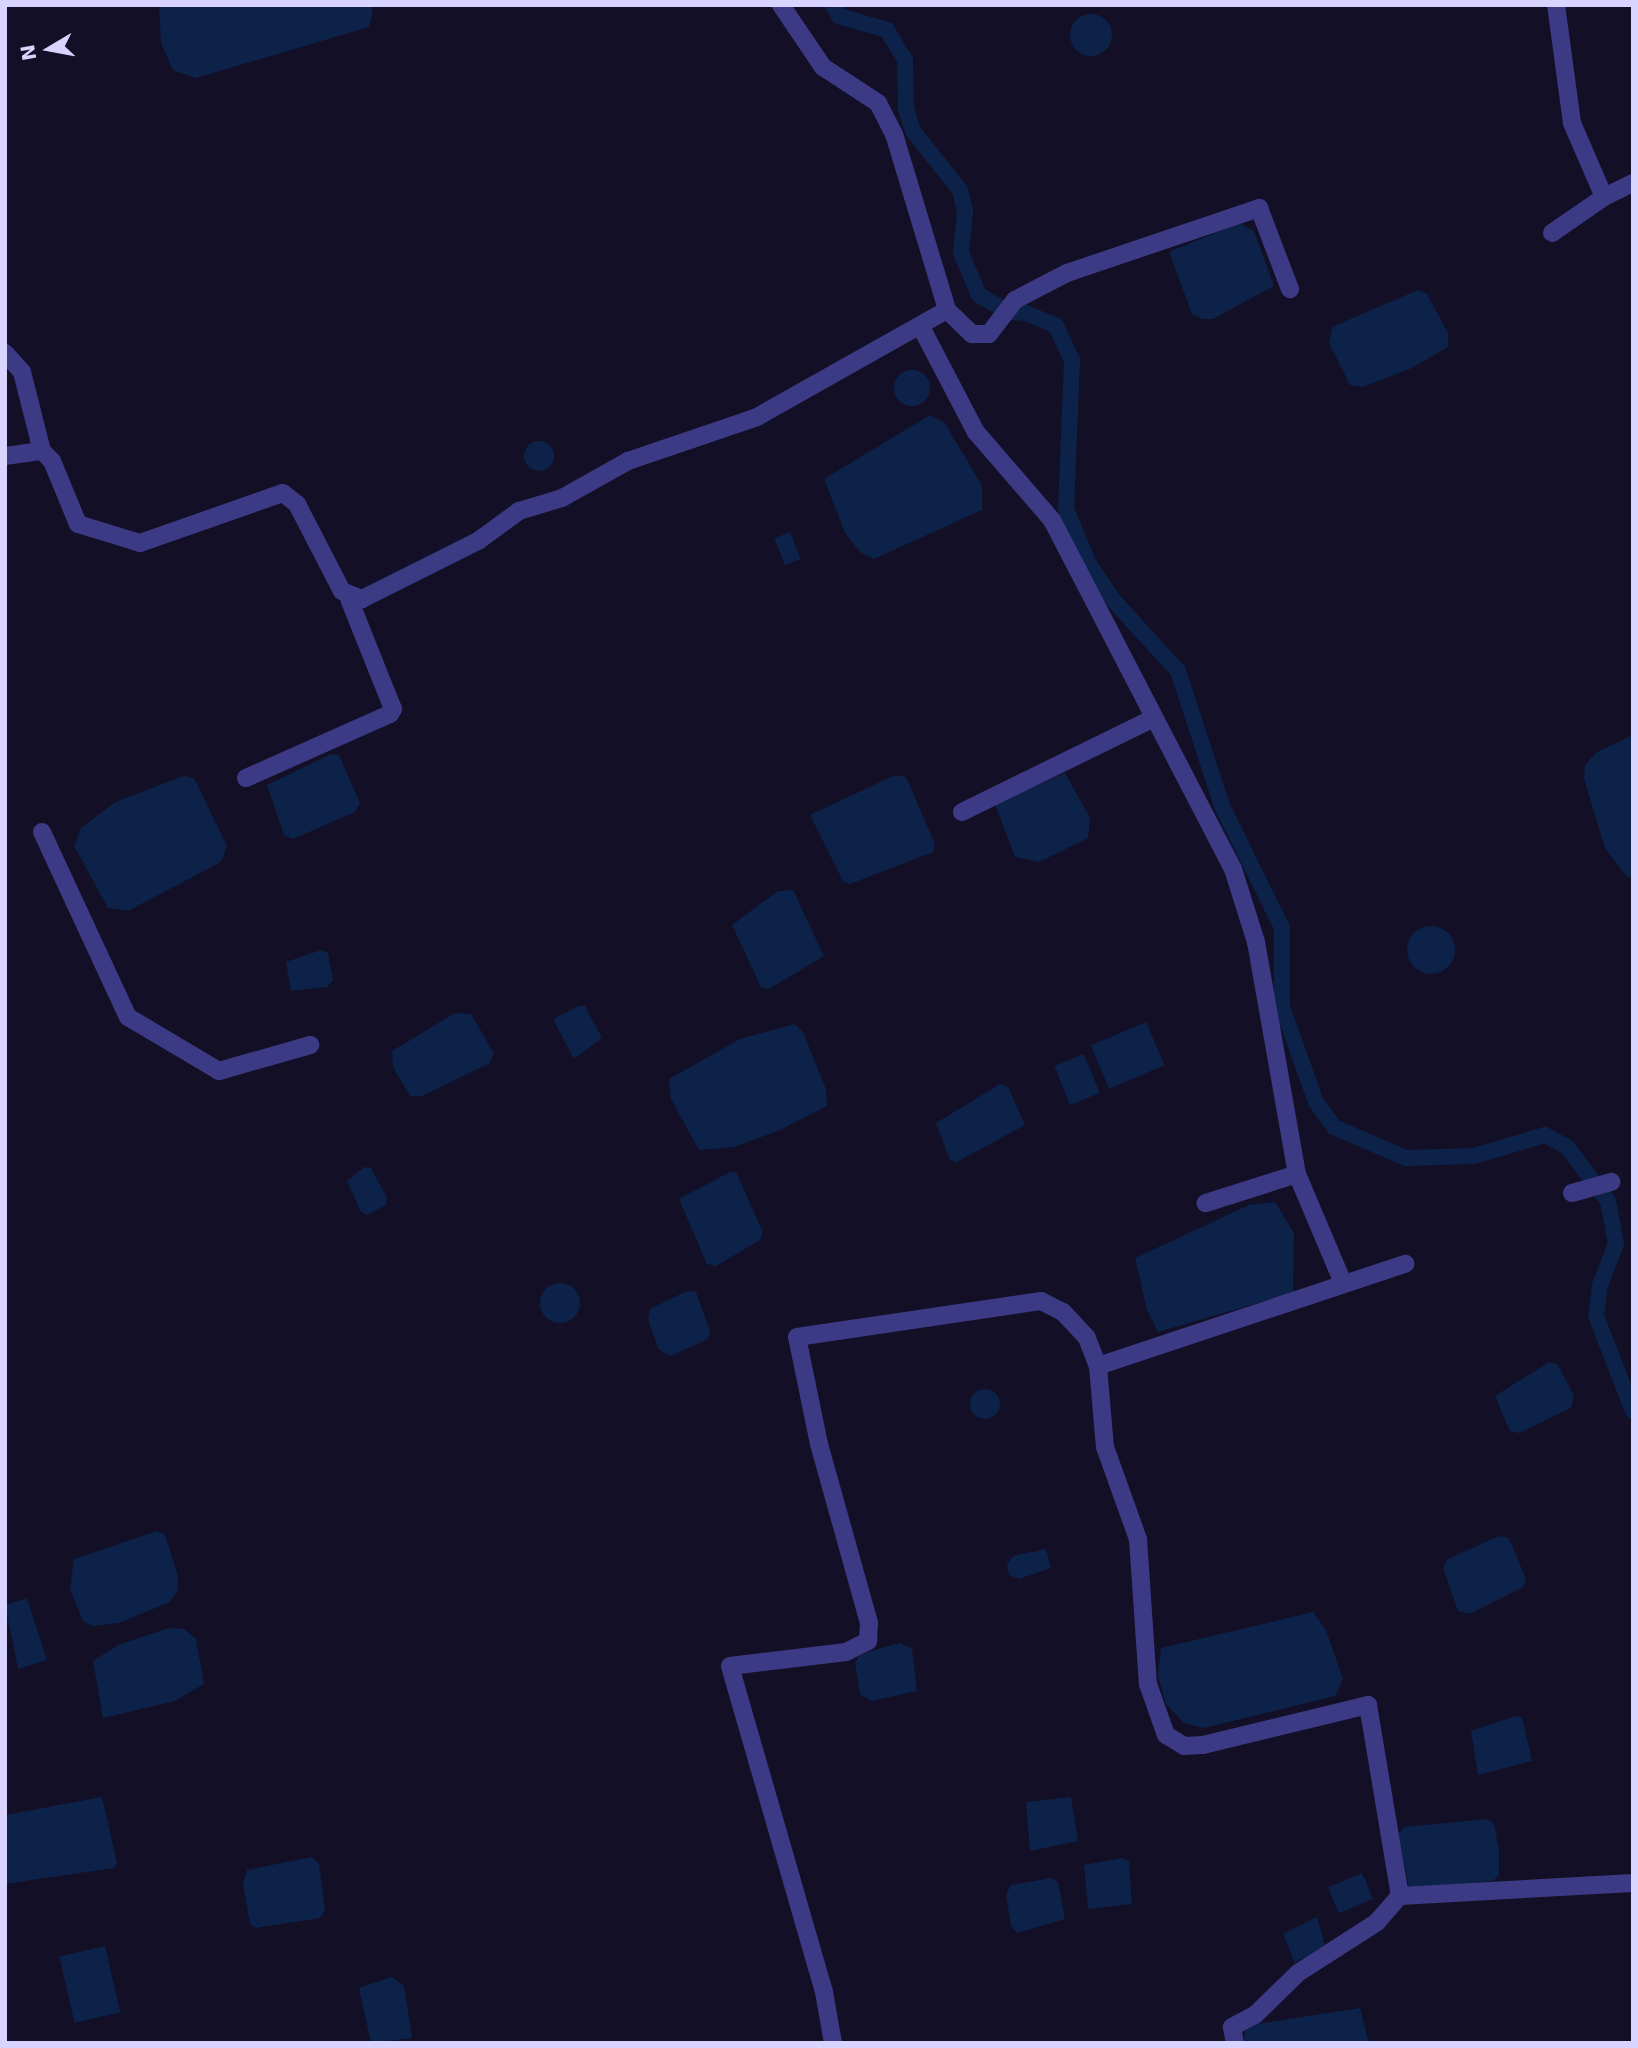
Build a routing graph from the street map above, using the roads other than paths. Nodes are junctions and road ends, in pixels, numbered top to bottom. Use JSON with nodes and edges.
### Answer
{"nodes":[{"id":1,"x":781,"y":5,"type":"edge"},
{"id":2,"x":1556,"y":5,"type":"edge"},
{"id":3,"x":1633,"y":183,"type":"edge"},
{"id":4,"x":1604,"y":197,"type":"junction"},
{"id":5,"x":1552,"y":233,"type":"dead end"},
{"id":6,"x":1290,"y":289,"type":"dead end"},
{"id":7,"x":947,"y":310,"type":"junction"},
{"id":8,"x":921,"y":327,"type":"junction"},
{"id":9,"x":5,"y":353,"type":"edge"},
{"id":10,"x":42,"y":452,"type":"junction"},
{"id":11,"x":5,"y":456,"type":"edge"},
{"id":12,"x":349,"y":598,"type":"junction"},
{"id":13,"x":1154,"y":718,"type":"junction"},
{"id":14,"x":246,"y":778,"type":"dead end"},
{"id":15,"x":962,"y":812,"type":"dead end"},
{"id":16,"x":42,"y":832,"type":"dead end"},
{"id":17,"x":310,"y":1045,"type":"dead end"},
{"id":18,"x":1297,"y":1174,"type":"junction"},
{"id":19,"x":1611,"y":1182,"type":"dead end"},
{"id":20,"x":1572,"y":1193,"type":"dead end"},
{"id":21,"x":1206,"y":1203,"type":"dead end"},
{"id":22,"x":1405,"y":1264,"type":"dead end"},
{"id":23,"x":1343,"y":1283,"type":"junction"},
{"id":24,"x":1098,"y":1366,"type":"junction"},
{"id":25,"x":1633,"y":1883,"type":"edge"},
{"id":26,"x":1400,"y":1896,"type":"junction"},
{"id":27,"x":834,"y":2043,"type":"edge"},
{"id":28,"x":1235,"y":2043,"type":"edge"}],
"edges":[{"from":1,"to":7,"type":"street"},
{"from":2,"to":4,"type":"street"},
{"from":3,"to":4,"type":"street"},
{"from":4,"to":5,"type":"street"},
{"from":6,"to":7,"type":"street"},
{"from":7,"to":8,"type":"street"},
{"from":8,"to":12,"type":"street"},
{"from":8,"to":13,"type":"street"},
{"from":9,"to":10,"type":"street"},
{"from":10,"to":11,"type":"street"},
{"from":10,"to":12,"type":"street"},
{"from":12,"to":14,"type":"street"},
{"from":13,"to":15,"type":"street"},
{"from":13,"to":18,"type":"street"},
{"from":16,"to":17,"type":"street"},
{"from":18,"to":21,"type":"street"},
{"from":18,"to":23,"type":"street"},
{"from":19,"to":20,"type":"street"},
{"from":22,"to":23,"type":"street"},
{"from":23,"to":24,"type":"street"},
{"from":24,"to":26,"type":"street"},
{"from":24,"to":27,"type":"street"},
{"from":25,"to":26,"type":"street"},
{"from":26,"to":28,"type":"street"}]}
